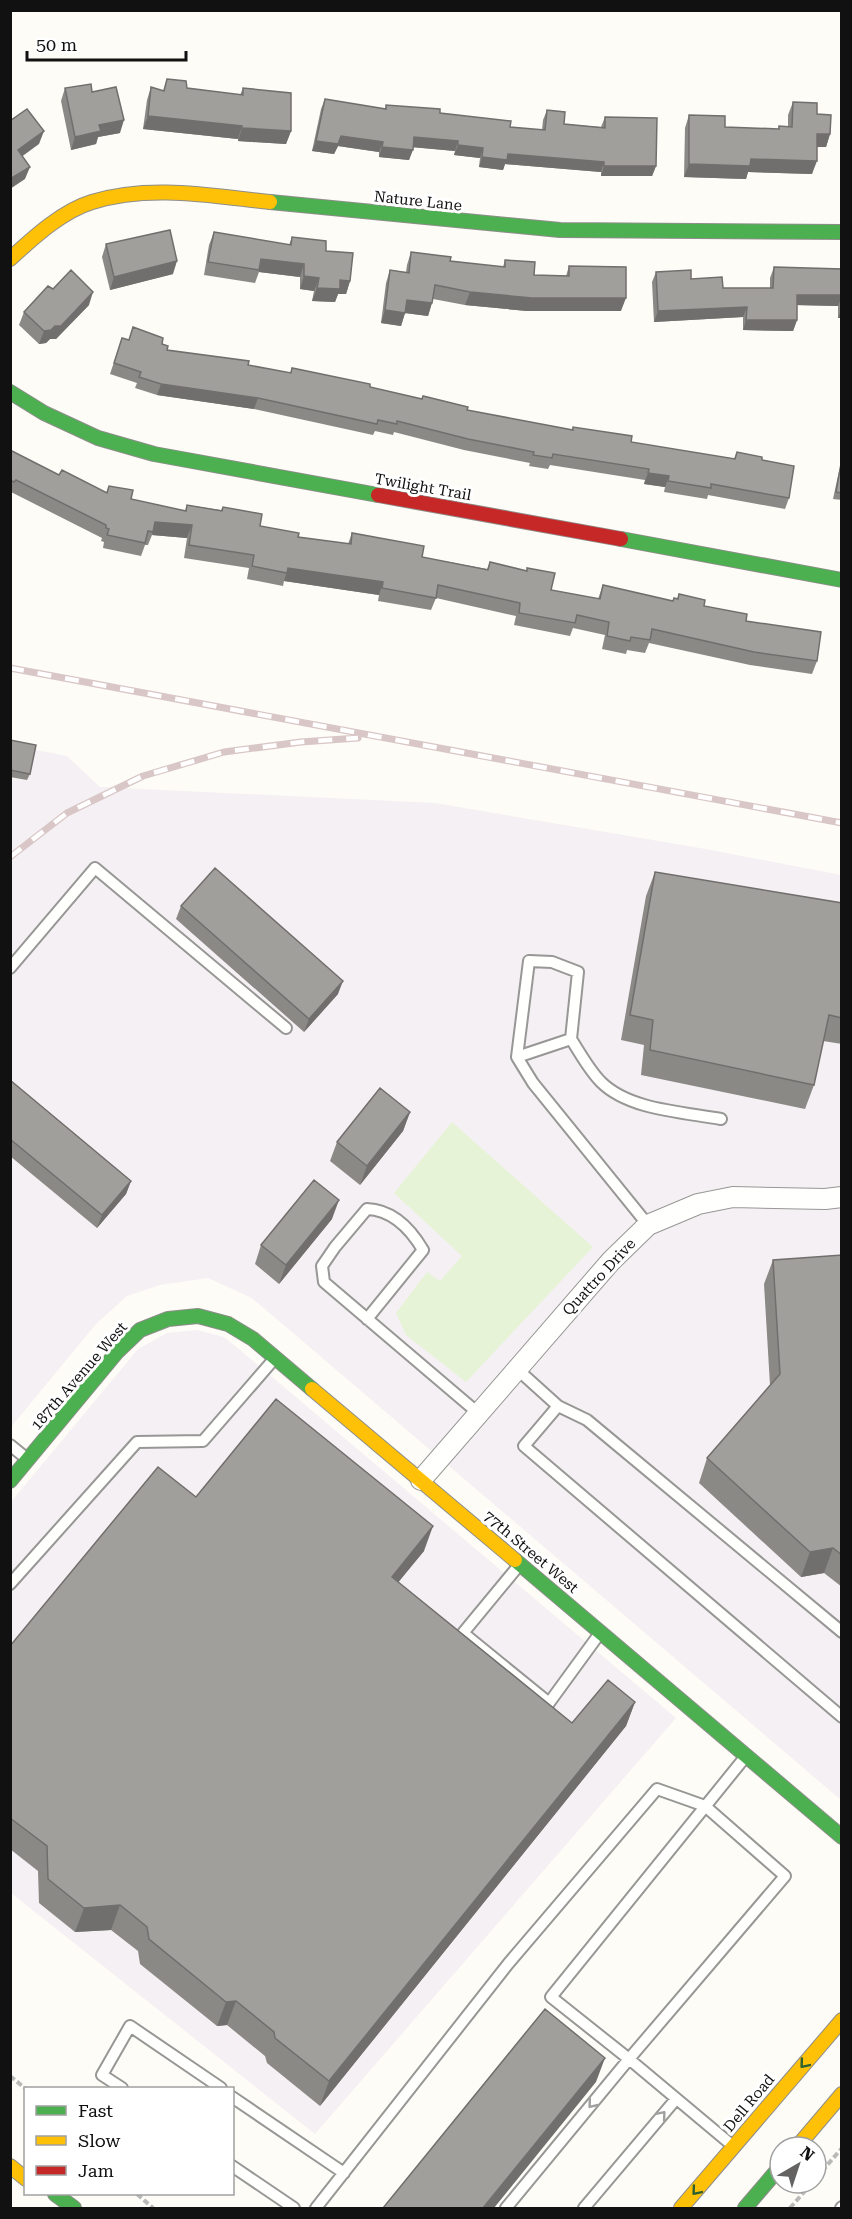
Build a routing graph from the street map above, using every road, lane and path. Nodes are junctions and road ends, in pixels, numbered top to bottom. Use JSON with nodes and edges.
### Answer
{"nodes":[{"id":1,"x":842,"y":232,"type":"edge"},
{"id":2,"x":10,"y":259,"type":"edge"},
{"id":3,"x":10,"y":392,"type":"edge"},
{"id":4,"x":842,"y":580,"type":"edge"},
{"id":5,"x":10,"y":968,"type":"edge"},
{"id":6,"x":286,"y":1028,"type":"dead end"},
{"id":7,"x":571,"y":1039,"type":"junction"},
{"id":8,"x":517,"y":1057,"type":"junction"},
{"id":9,"x":721,"y":1119,"type":"dead end"},
{"id":10,"x":842,"y":1197,"type":"edge"},
{"id":11,"x":648,"y":1225,"type":"junction"},
{"id":12,"x":187,"y":1317,"type":"joint"},
{"id":13,"x":367,"y":1319,"type":"junction"},
{"id":14,"x":276,"y":1358,"type":"junction"},
{"id":15,"x":517,"y":1369,"type":"junction"},
{"id":16,"x":558,"y":1406,"type":"junction"},
{"id":17,"x":478,"y":1413,"type":"junction"},
{"id":18,"x":10,"y":1445,"type":"edge"},
{"id":19,"x":28,"y":1460,"type":"junction"},
{"id":20,"x":421,"y":1480,"type":"junction"},
{"id":21,"x":10,"y":1481,"type":"edge"},
{"id":22,"x":520,"y":1564,"type":"junction"},
{"id":23,"x":10,"y":1584,"type":"edge"},
{"id":24,"x":600,"y":1632,"type":"junction"},
{"id":25,"x":842,"y":1632,"type":"edge"},
{"id":26,"x":842,"y":1717,"type":"edge"},
{"id":27,"x":746,"y":1756,"type":"junction"},
{"id":28,"x":705,"y":1806,"type":"junction"},
{"id":29,"x":839,"y":1831,"type":"edge"},
{"id":30,"x":842,"y":2020,"type":"edge"},
{"id":31,"x":629,"y":2059,"type":"junction"},
{"id":32,"x":10,"y":2076,"type":"edge"},
{"id":33,"x":120,"y":2087,"type":"edge"},
{"id":34,"x":220,"y":2087,"type":"edge"},
{"id":35,"x":24,"y":2088,"type":"edge"},
{"id":36,"x":842,"y":2094,"type":"edge"},
{"id":37,"x":234,"y":2098,"type":"edge"},
{"id":38,"x":676,"y":2098,"type":"junction"},
{"id":39,"x":807,"y":2135,"type":"edge"},
{"id":40,"x":733,"y":2147,"type":"junction"},
{"id":41,"x":842,"y":2148,"type":"edge"},
{"id":42,"x":10,"y":2158,"type":"edge"},
{"id":43,"x":828,"y":2164,"type":"edge"},
{"id":44,"x":10,"y":2166,"type":"edge"},
{"id":45,"x":234,"y":2167,"type":"edge"},
{"id":46,"x":24,"y":2168,"type":"edge"},
{"id":47,"x":344,"y":2173,"type":"junction"},
{"id":48,"x":24,"y":2177,"type":"edge"},
{"id":49,"x":768,"y":2181,"type":"edge"},
{"id":50,"x":43,"y":2195,"type":"edge"},
{"id":51,"x":58,"y":2195,"type":"edge"},
{"id":52,"x":139,"y":2195,"type":"edge"},
{"id":53,"x":801,"y":2195,"type":"edge"},
{"id":54,"x":58,"y":2208,"type":"edge"},
{"id":55,"x":74,"y":2208,"type":"edge"},
{"id":56,"x":153,"y":2208,"type":"edge"},
{"id":57,"x":294,"y":2208,"type":"edge"},
{"id":58,"x":316,"y":2208,"type":"edge"},
{"id":59,"x":506,"y":2208,"type":"edge"},
{"id":60,"x":584,"y":2208,"type":"edge"},
{"id":61,"x":681,"y":2208,"type":"edge"},
{"id":62,"x":745,"y":2208,"type":"edge"},
{"id":63,"x":790,"y":2208,"type":"edge"}],
"edges":[{"from":1,"to":2,"type":"street","name":"Nature Lane"},
{"from":3,"to":4,"type":"street","name":"Twilight Trail"},
{"from":5,"to":6,"type":"lane"},
{"from":7,"to":8,"type":"lane"},
{"from":7,"to":8,"type":"lane"},
{"from":7,"to":9,"type":"lane"},
{"from":8,"to":11,"type":"lane"},
{"from":10,"to":11,"type":"street","name":"Quattro Drive"},
{"from":11,"to":15,"type":"street","name":"Quattro Drive"},
{"from":12,"to":14,"type":"street","name":"77th Street West"},
{"from":12,"to":19,"type":"street","name":"187th Avenue West"},
{"from":13,"to":13,"type":"lane"},
{"from":13,"to":17,"type":"lane"},
{"from":14,"to":20,"type":"street","name":"77th Street West"},
{"from":14,"to":23,"type":"lane"},
{"from":15,"to":16,"type":"lane"},
{"from":15,"to":17,"type":"street","name":"Quattro Drive"},
{"from":16,"to":25,"type":"lane"},
{"from":16,"to":26,"type":"lane"},
{"from":17,"to":20,"type":"street","name":"Quattro Drive"},
{"from":18,"to":19,"type":"lane"},
{"from":19,"to":21,"type":"street","name":"187th Avenue West"},
{"from":20,"to":22,"type":"street","name":"77th Street West"},
{"from":22,"to":24,"type":"street","name":"77th Street West"},
{"from":22,"to":24,"type":"lane"},
{"from":24,"to":27,"type":"street","name":"77th Street West"},
{"from":27,"to":28,"type":"lane"},
{"from":27,"to":29,"type":"street","name":"77th Street West"},
{"from":28,"to":31,"type":"lane"},
{"from":28,"to":31,"type":"lane"},
{"from":28,"to":47,"type":"lane"},
{"from":30,"to":40,"type":"street","name":"Dell Road","one_way":true},
{"from":31,"to":38,"type":"lane"},
{"from":31,"to":59,"type":"lane","one_way":true},
{"from":32,"to":35,"type":"path"},
{"from":33,"to":34,"type":"lane"},
{"from":36,"to":39,"type":"street"},
{"from":37,"to":47,"type":"lane"},
{"from":38,"to":40,"type":"lane"},
{"from":60,"to":38,"type":"lane","one_way":true},
{"from":40,"to":61,"type":"street","name":"Dell Road","one_way":true},
{"from":41,"to":43,"type":"path"},
{"from":42,"to":46,"type":"street"},
{"from":44,"to":48,"type":"street"},
{"from":45,"to":57,"type":"lane"},
{"from":47,"to":58,"type":"lane"},
{"from":49,"to":62,"type":"street"},
{"from":50,"to":54,"type":"street"},
{"from":51,"to":55,"type":"street"},
{"from":52,"to":56,"type":"path"},
{"from":53,"to":63,"type":"path"}]}
